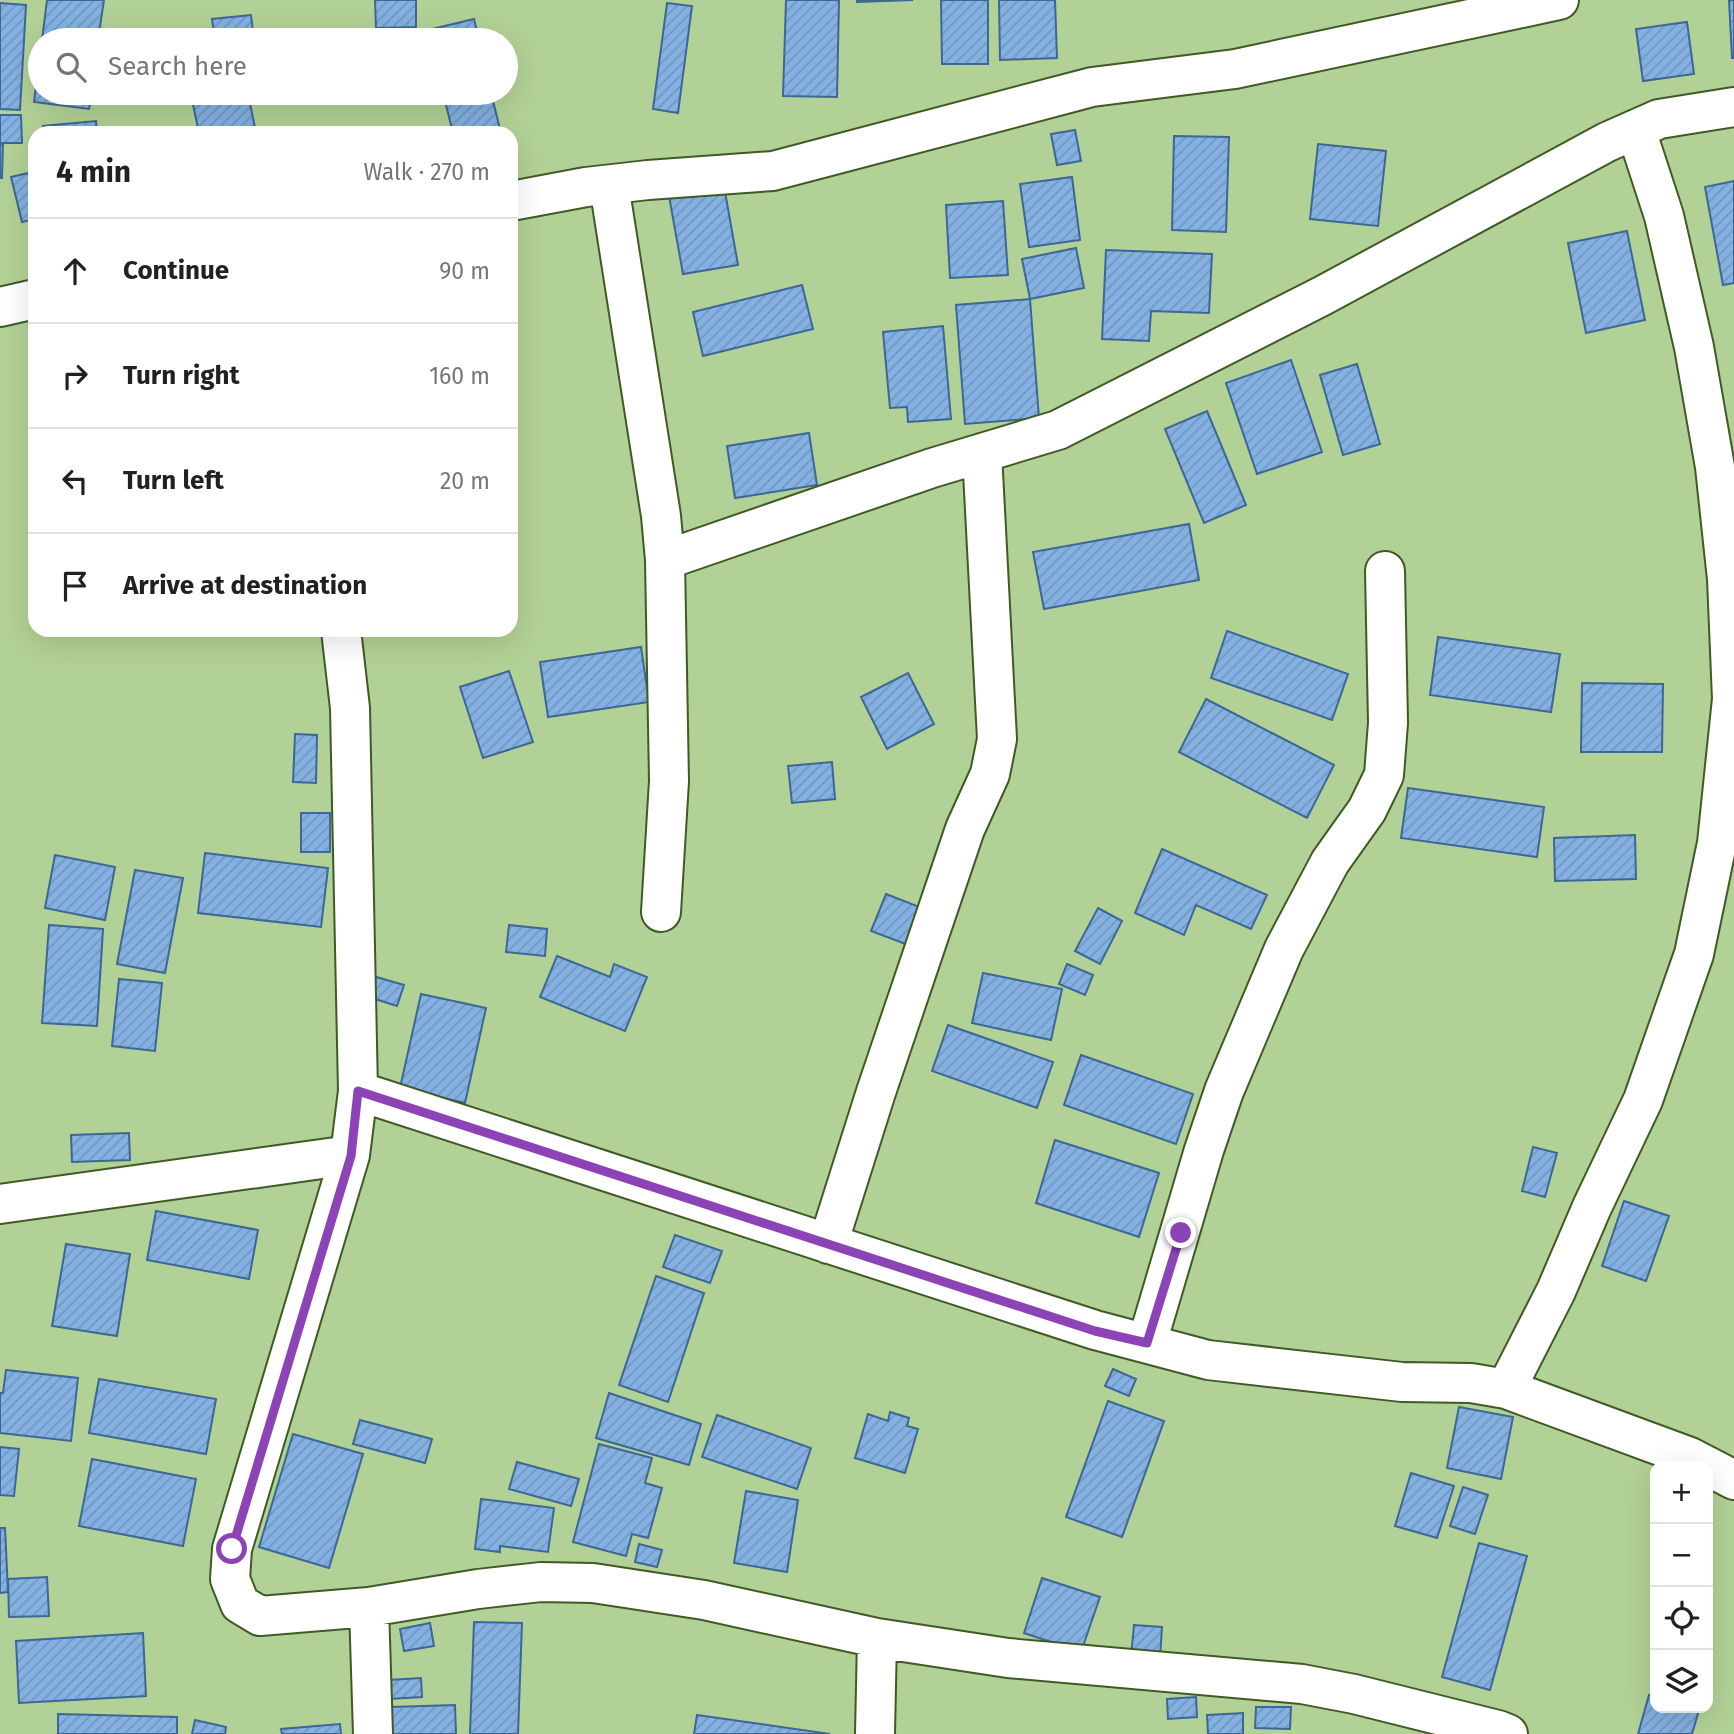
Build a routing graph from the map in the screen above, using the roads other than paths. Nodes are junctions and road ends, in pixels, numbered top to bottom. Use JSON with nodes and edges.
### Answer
{"nodes":[{"id":1,"x":1559,"y":0,"type":"edge"},
{"id":2,"x":1734,"y":107,"type":"edge"},
{"id":3,"x":1636,"y":130,"type":"junction"},
{"id":4,"x":609,"y":185,"type":"junction"},
{"id":5,"x":518,"y":200,"type":"edge"},
{"id":6,"x":28,"y":301,"type":"edge"},
{"id":7,"x":0,"y":307,"type":"edge"},
{"id":8,"x":982,"y":453,"type":"junction"},
{"id":9,"x":665,"y":560,"type":"junction"},
{"id":10,"x":1385,"y":572,"type":"dead end"},
{"id":11,"x":342,"y":637,"type":"edge"},
{"id":12,"x":660,"y":912,"type":"dead end"},
{"id":13,"x":358,"y":1091,"type":"junction"},
{"id":14,"x":351,"y":1156,"type":"junction"},
{"id":15,"x":0,"y":1203,"type":"edge"},
{"id":16,"x":828,"y":1244,"type":"junction"},
{"id":17,"x":1147,"y":1343,"type":"junction"},
{"id":18,"x":1506,"y":1389,"type":"junction"},
{"id":19,"x":1734,"y":1480,"type":"edge"},
{"id":20,"x":369,"y":1607,"type":"junction"},
{"id":21,"x":877,"y":1638,"type":"junction"},
{"id":22,"x":373,"y":1734,"type":"edge"},
{"id":23,"x":875,"y":1734,"type":"edge"},
{"id":24,"x":1508,"y":1734,"type":"edge"}],
"edges":[{"from":1,"to":4,"type":"street"},
{"from":2,"to":3,"type":"street"},
{"from":3,"to":8,"type":"street"},
{"from":3,"to":18,"type":"street"},
{"from":4,"to":5,"type":"street"},
{"from":4,"to":9,"type":"street"},
{"from":6,"to":7,"type":"street"},
{"from":8,"to":9,"type":"street"},
{"from":8,"to":16,"type":"street"},
{"from":9,"to":12,"type":"street"},
{"from":10,"to":17,"type":"street"},
{"from":11,"to":13,"type":"street"},
{"from":13,"to":14,"type":"street"},
{"from":13,"to":16,"type":"street"},
{"from":14,"to":15,"type":"street"},
{"from":14,"to":20,"type":"street"},
{"from":16,"to":17,"type":"street"},
{"from":17,"to":18,"type":"street"},
{"from":18,"to":19,"type":"street"},
{"from":20,"to":21,"type":"street"},
{"from":20,"to":22,"type":"street"},
{"from":21,"to":23,"type":"street"},
{"from":21,"to":24,"type":"street"}]}
